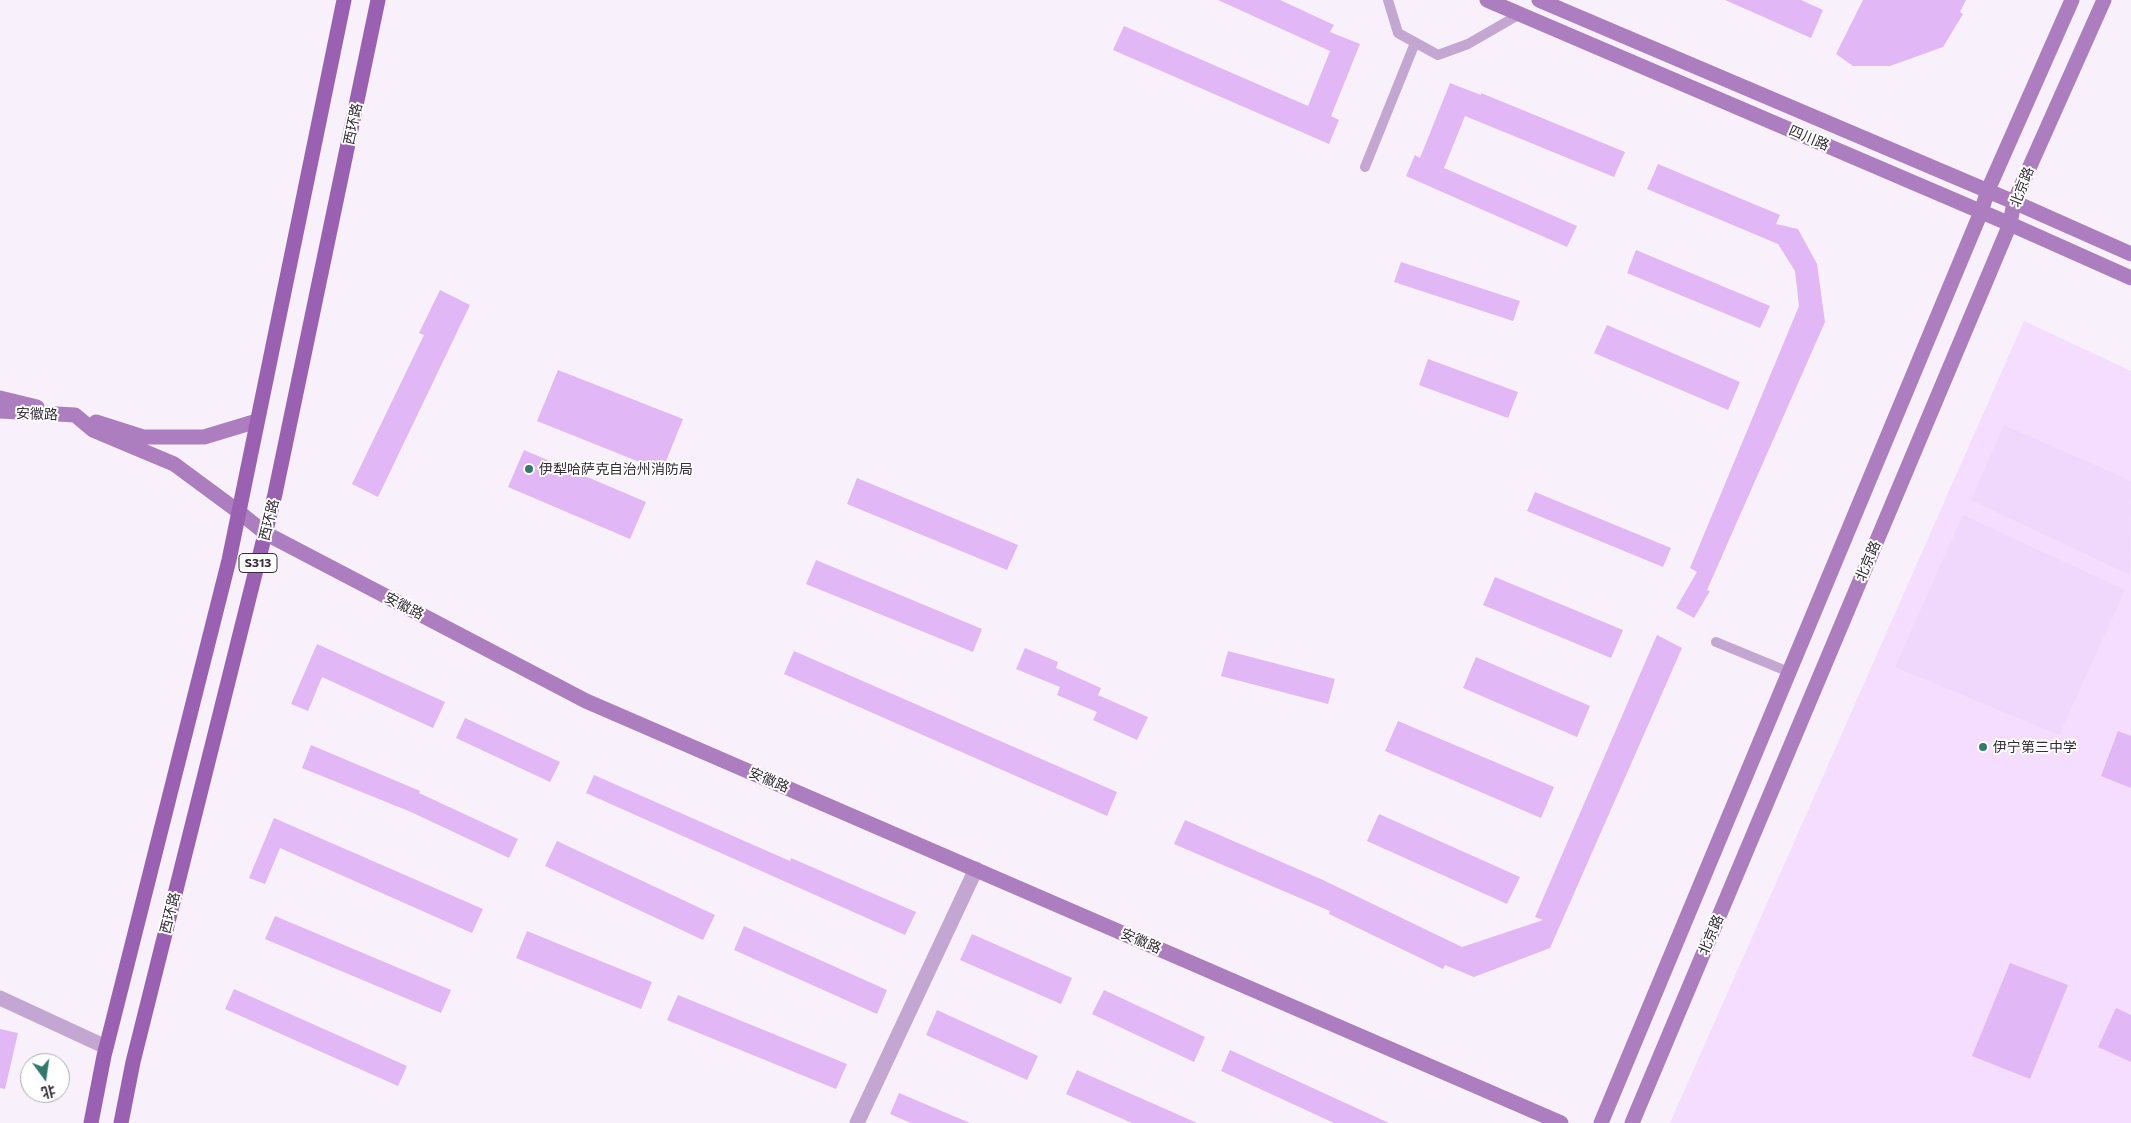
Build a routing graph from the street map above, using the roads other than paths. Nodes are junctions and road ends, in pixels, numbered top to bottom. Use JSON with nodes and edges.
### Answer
{"nodes":[{"id":1,"x":344,"y":0,"type":"edge"},
{"id":2,"x":378,"y":0,"type":"edge"},
{"id":3,"x":1388,"y":0,"type":"edge"},
{"id":4,"x":1486,"y":0,"type":"edge"},
{"id":5,"x":1538,"y":0,"type":"edge"},
{"id":6,"x":2072,"y":0,"type":"edge"},
{"id":7,"x":2104,"y":0,"type":"edge"},
{"id":8,"x":1520,"y":14,"type":"junction"},
{"id":9,"x":1415,"y":43,"type":"junction"},
{"id":10,"x":1365,"y":167,"type":"dead end"},
{"id":11,"x":1988,"y":190,"type":"junction"},
{"id":12,"x":2014,"y":202,"type":"junction"},
{"id":13,"x":1980,"y":212,"type":"junction"},
{"id":14,"x":2010,"y":224,"type":"junction"},
{"id":15,"x":2131,"y":254,"type":"edge"},
{"id":16,"x":2131,"y":278,"type":"edge"},
{"id":17,"x":0,"y":398,"type":"edge"},
{"id":18,"x":0,"y":411,"type":"edge"},
{"id":19,"x":75,"y":415,"type":"junction"},
{"id":20,"x":257,"y":421,"type":"junction"},
{"id":21,"x":239,"y":512,"type":"junction"},
{"id":22,"x":265,"y":534,"type":"junction"},
{"id":23,"x":1716,"y":642,"type":"dead end"},
{"id":24,"x":1789,"y":672,"type":"junction"},
{"id":25,"x":976,"y":869,"type":"junction"},
{"id":26,"x":0,"y":998,"type":"edge"},
{"id":27,"x":106,"y":1047,"type":"junction"},
{"id":28,"x":91,"y":1123,"type":"edge"},
{"id":29,"x":121,"y":1123,"type":"edge"},
{"id":30,"x":857,"y":1123,"type":"edge"},
{"id":31,"x":1560,"y":1123,"type":"edge"},
{"id":32,"x":1601,"y":1123,"type":"edge"},
{"id":33,"x":1632,"y":1123,"type":"edge"}],
"edges":[{"from":1,"to":20,"type":"main road","number":"S313"},
{"from":2,"to":22,"type":"main road","name":"西环路","number":"S313"},
{"from":3,"to":9,"type":"lane"},
{"from":4,"to":8,"type":"street","name":"四川路"},
{"from":5,"to":11,"type":"street","name":"四川路"},
{"from":6,"to":11,"type":"street"},
{"from":7,"to":12,"type":"street","name":"北京路"},
{"from":8,"to":9,"type":"lane"},
{"from":8,"to":13,"type":"street","name":"四川路"},
{"from":9,"to":10,"type":"lane"},
{"from":11,"to":12,"type":"street","name":"四川路"},
{"from":11,"to":13,"type":"street"},
{"from":12,"to":14,"type":"street","name":"北京路"},
{"from":12,"to":15,"type":"street","name":"四川路"},
{"from":13,"to":14,"type":"street","name":"四川路"},
{"from":13,"to":24,"type":"street"},
{"from":14,"to":16,"type":"street","name":"四川路"},
{"from":14,"to":33,"type":"street","name":"北京路"},
{"from":17,"to":19,"type":"street"},
{"from":18,"to":19,"type":"street","name":"安徽路"},
{"from":19,"to":20,"type":"street"},
{"from":19,"to":21,"type":"street","name":"安徽路"},
{"from":20,"to":21,"type":"main road","number":"S313"},
{"from":21,"to":22,"type":"street","name":"安徽路"},
{"from":21,"to":27,"type":"main road","number":"S313"},
{"from":22,"to":25,"type":"street","name":"安徽路"},
{"from":22,"to":29,"type":"main road","name":"西环路","number":"S313"},
{"from":23,"to":24,"type":"lane"},
{"from":24,"to":32,"type":"street"},
{"from":25,"to":30,"type":"street"},
{"from":25,"to":31,"type":"street","name":"安徽路"},
{"from":26,"to":27,"type":"street"},
{"from":27,"to":28,"type":"main road","number":"S313"}]}
